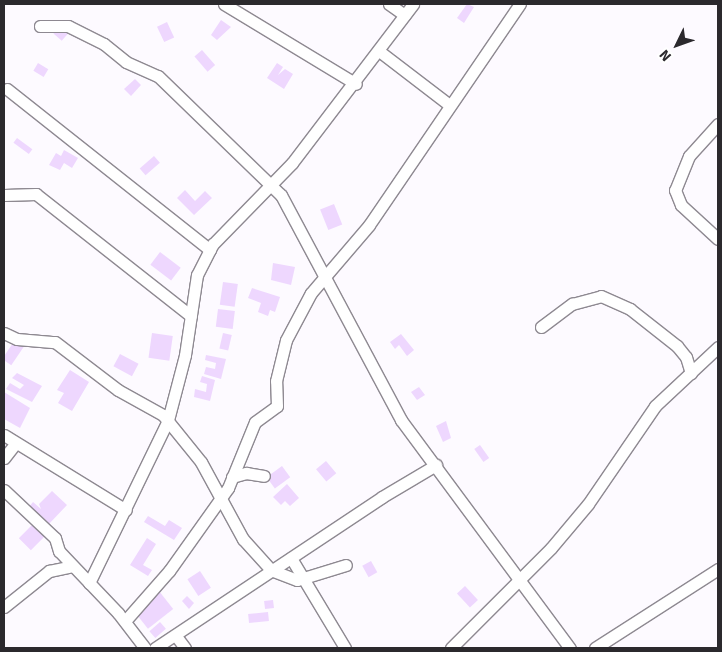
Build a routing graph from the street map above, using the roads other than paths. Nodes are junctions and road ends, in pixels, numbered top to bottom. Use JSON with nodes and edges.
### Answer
{"nodes":[{"id":1,"x":224,"y":4,"type":"edge"},
{"id":2,"x":389,"y":4,"type":"edge"},
{"id":3,"x":413,"y":4,"type":"edge"},
{"id":4,"x":520,"y":4,"type":"edge"},
{"id":5,"x":405,"y":15,"type":"junction"},
{"id":6,"x":40,"y":26,"type":"dead end"},
{"id":7,"x":379,"y":51,"type":"junction"},
{"id":8,"x":356,"y":84,"type":"junction"},
{"id":9,"x":7,"y":89,"type":"dead end"},
{"id":10,"x":448,"y":104,"type":"junction"},
{"id":11,"x":718,"y":124,"type":"edge"},
{"id":12,"x":271,"y":186,"type":"junction"},
{"id":13,"x":4,"y":195,"type":"edge"},
{"id":14,"x":718,"y":239,"type":"edge"},
{"id":15,"x":210,"y":250,"type":"junction"},
{"id":16,"x":324,"y":274,"type":"junction"},
{"id":17,"x":190,"y":316,"type":"junction"},
{"id":18,"x":542,"y":328,"type":"dead end"},
{"id":19,"x":4,"y":333,"type":"edge"},
{"id":20,"x":716,"y":354,"type":"edge"},
{"id":21,"x":691,"y":373,"type":"junction"},
{"id":22,"x":168,"y":420,"type":"junction"},
{"id":23,"x":4,"y":435,"type":"edge"},
{"id":24,"x":15,"y":444,"type":"junction"},
{"id":25,"x":4,"y":458,"type":"edge"},
{"id":26,"x":436,"y":465,"type":"junction"},
{"id":27,"x":264,"y":476,"type":"dead end"},
{"id":28,"x":232,"y":477,"type":"junction"},
{"id":29,"x":4,"y":490,"type":"edge"},
{"id":30,"x":221,"y":498,"type":"junction"},
{"id":31,"x":126,"y":510,"type":"junction"},
{"id":32,"x":291,"y":558,"type":"junction"},
{"id":33,"x":346,"y":565,"type":"dead end"},
{"id":34,"x":72,"y":566,"type":"junction"},
{"id":35,"x":718,"y":569,"type":"edge"},
{"id":36,"x":271,"y":570,"type":"junction"},
{"id":37,"x":304,"y":579,"type":"junction"},
{"id":38,"x":89,"y":583,"type":"junction"},
{"id":39,"x":519,"y":583,"type":"junction"},
{"id":40,"x":4,"y":607,"type":"edge"},
{"id":41,"x":125,"y":621,"type":"junction"},
{"id":42,"x":176,"y":636,"type":"junction"},
{"id":43,"x":145,"y":648,"type":"edge"},
{"id":44,"x":155,"y":648,"type":"edge"},
{"id":45,"x":185,"y":648,"type":"edge"},
{"id":46,"x":345,"y":648,"type":"edge"},
{"id":47,"x":451,"y":648,"type":"edge"},
{"id":48,"x":570,"y":648,"type":"edge"},
{"id":49,"x":595,"y":648,"type":"edge"}],
"edges":[{"from":1,"to":8,"type":"street"},
{"from":2,"to":5,"type":"street"},
{"from":3,"to":5,"type":"street"},
{"from":4,"to":10,"type":"street"},
{"from":5,"to":7,"type":"street"},
{"from":6,"to":12,"type":"street"},
{"from":7,"to":8,"type":"street"},
{"from":7,"to":10,"type":"street"},
{"from":8,"to":12,"type":"street"},
{"from":9,"to":15,"type":"street"},
{"from":10,"to":16,"type":"street"},
{"from":11,"to":14,"type":"street"},
{"from":12,"to":15,"type":"street"},
{"from":12,"to":16,"type":"street"},
{"from":13,"to":17,"type":"street"},
{"from":15,"to":17,"type":"street"},
{"from":16,"to":26,"type":"street"},
{"from":16,"to":28,"type":"street"},
{"from":17,"to":22,"type":"street"},
{"from":18,"to":21,"type":"street"},
{"from":19,"to":22,"type":"street"},
{"from":20,"to":21,"type":"street"},
{"from":21,"to":39,"type":"street"},
{"from":22,"to":30,"type":"street"},
{"from":22,"to":31,"type":"street"},
{"from":23,"to":24,"type":"street"},
{"from":24,"to":25,"type":"street"},
{"from":24,"to":31,"type":"street"},
{"from":26,"to":32,"type":"street"},
{"from":26,"to":39,"type":"street"},
{"from":27,"to":28,"type":"street"},
{"from":28,"to":30,"type":"street"},
{"from":29,"to":34,"type":"street"},
{"from":30,"to":36,"type":"street"},
{"from":30,"to":41,"type":"street"},
{"from":31,"to":38,"type":"street"},
{"from":32,"to":36,"type":"street"},
{"from":32,"to":37,"type":"street"},
{"from":33,"to":37,"type":"street"},
{"from":34,"to":38,"type":"street"},
{"from":34,"to":40,"type":"street"},
{"from":35,"to":49,"type":"street"},
{"from":36,"to":37,"type":"street"},
{"from":36,"to":42,"type":"street"},
{"from":37,"to":46,"type":"street"},
{"from":38,"to":41,"type":"street"},
{"from":39,"to":47,"type":"street"},
{"from":39,"to":48,"type":"street"},
{"from":41,"to":43,"type":"street"},
{"from":42,"to":44,"type":"street"},
{"from":42,"to":45,"type":"street"}]}
